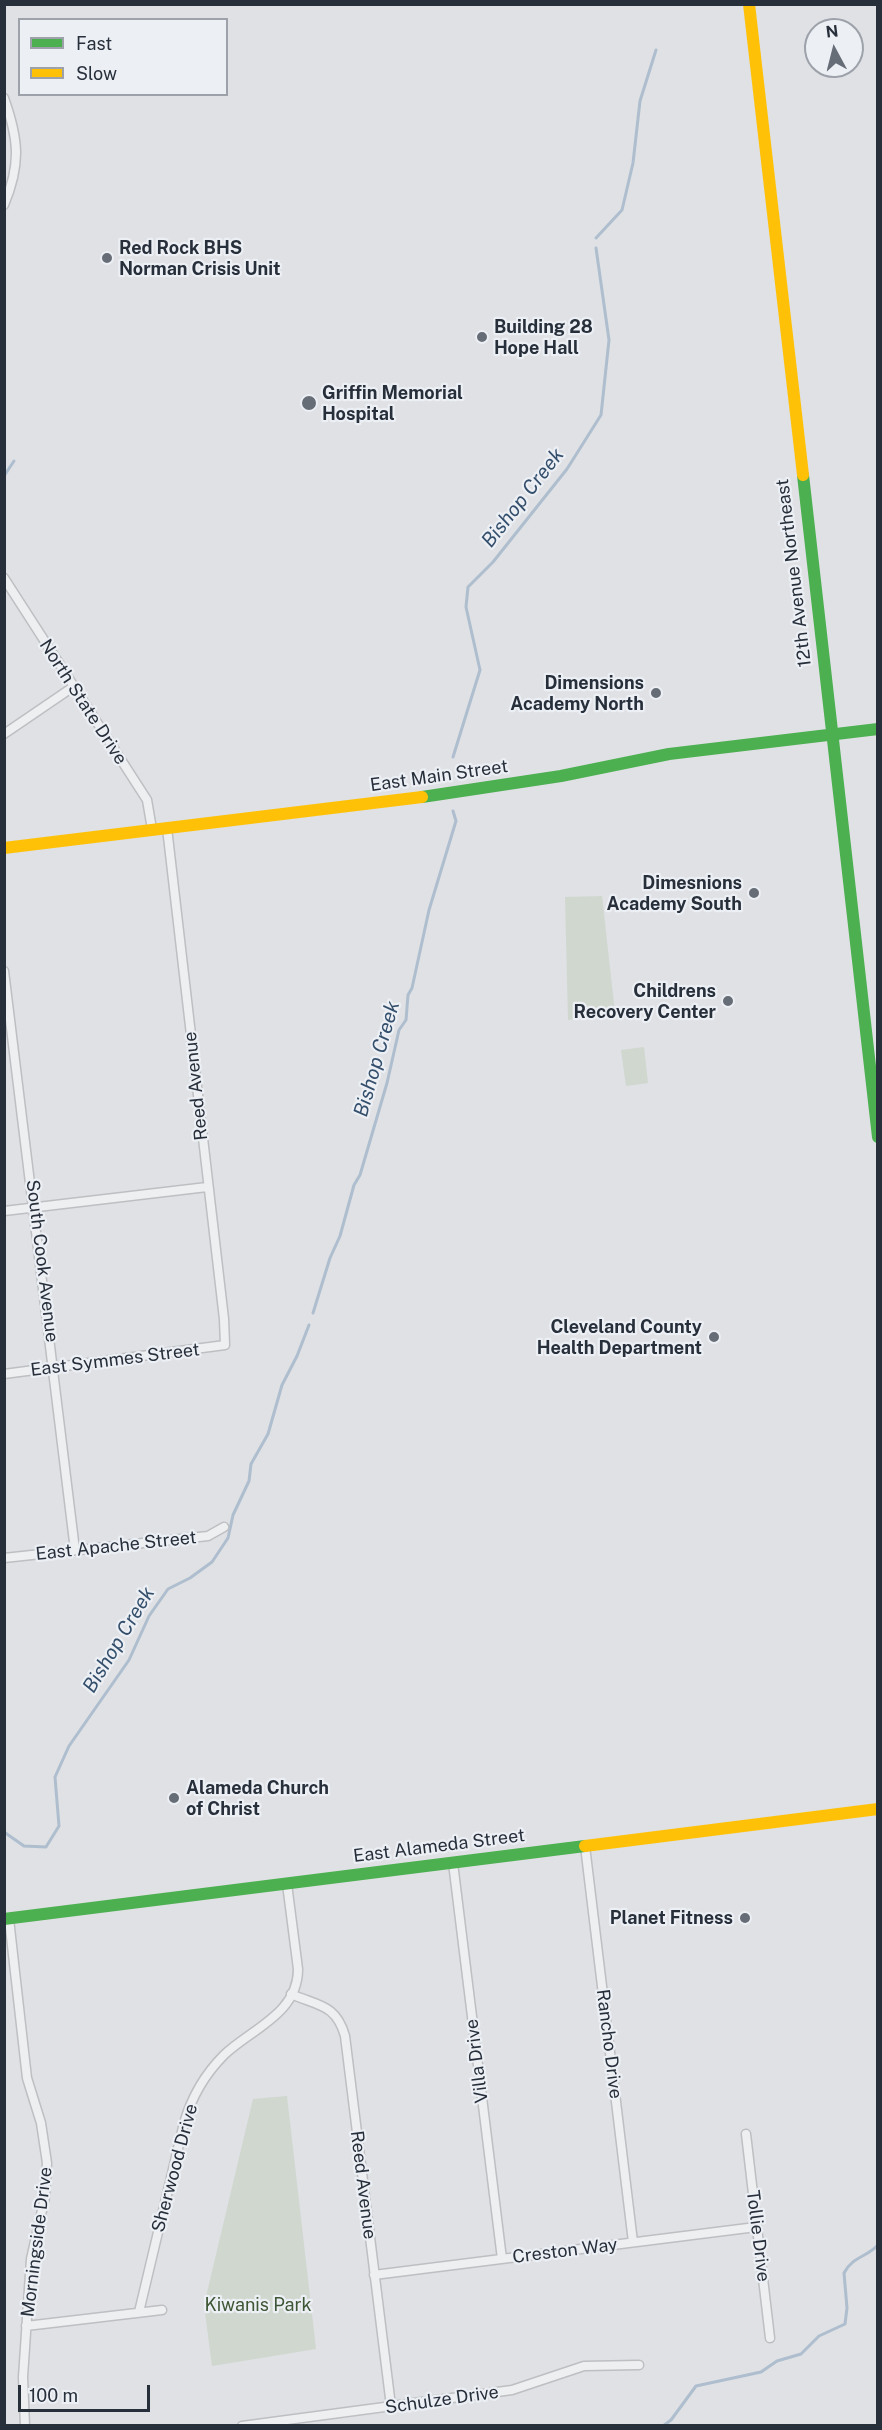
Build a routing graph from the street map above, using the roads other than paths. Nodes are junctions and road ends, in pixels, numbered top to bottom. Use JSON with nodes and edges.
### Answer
{"nodes":[{"id":1,"x":749,"y":4,"type":"edge"},
{"id":2,"x":4,"y":98,"type":"edge"},
{"id":3,"x":4,"y":205,"type":"edge"},
{"id":4,"x":4,"y":578,"type":"edge"},
{"id":5,"x":73,"y":687,"type":"junction"},
{"id":6,"x":878,"y":729,"type":"edge"},
{"id":7,"x":4,"y":734,"type":"edge"},
{"id":8,"x":831,"y":734,"type":"junction"},
{"id":9,"x":167,"y":828,"type":"junction"},
{"id":10,"x":152,"y":829,"type":"junction"},
{"id":11,"x":4,"y":848,"type":"edge"},
{"id":12,"x":4,"y":971,"type":"edge"},
{"id":13,"x":9,"y":1036,"type":"edge"},
{"id":14,"x":878,"y":1137,"type":"edge"},
{"id":15,"x":207,"y":1187,"type":"junction"},
{"id":16,"x":35,"y":1208,"type":"junction"},
{"id":17,"x":4,"y":1211,"type":"edge"},
{"id":18,"x":225,"y":1345,"type":"joint"},
{"id":19,"x":55,"y":1368,"type":"junction"},
{"id":20,"x":4,"y":1374,"type":"edge"},
{"id":21,"x":224,"y":1527,"type":"dead end"},
{"id":22,"x":75,"y":1550,"type":"junction"},
{"id":23,"x":4,"y":1558,"type":"edge"},
{"id":24,"x":878,"y":1809,"type":"edge"},
{"id":25,"x":585,"y":1846,"type":"junction"},
{"id":26,"x":453,"y":1863,"type":"junction"},
{"id":27,"x":287,"y":1884,"type":"junction"},
{"id":28,"x":7,"y":1919,"type":"edge"},
{"id":29,"x":291,"y":1994,"type":"junction"},
{"id":30,"x":746,"y":2134,"type":"dead end"},
{"id":31,"x":756,"y":2227,"type":"junction"},
{"id":32,"x":633,"y":2242,"type":"junction"},
{"id":33,"x":502,"y":2259,"type":"junction"},
{"id":34,"x":374,"y":2274,"type":"junction"},
{"id":35,"x":162,"y":2310,"type":"dead end"},
{"id":36,"x":139,"y":2312,"type":"junction"},
{"id":37,"x":26,"y":2326,"type":"junction"},
{"id":38,"x":770,"y":2338,"type":"dead end"},
{"id":39,"x":639,"y":2364,"type":"dead end"},
{"id":40,"x":391,"y":2406,"type":"junction"},
{"id":41,"x":25,"y":2426,"type":"edge"},
{"id":42,"x":242,"y":2426,"type":"edge"}],
"edges":[{"from":1,"to":8,"type":"main road","name":"12th Avenue Northeast"},
{"from":2,"to":3,"type":"street"},
{"from":4,"to":5,"type":"street","name":"North State Drive"},
{"from":5,"to":7,"type":"street"},
{"from":5,"to":10,"type":"street","name":"North State Drive"},
{"from":6,"to":8,"type":"main road","name":"East Main Street"},
{"from":8,"to":9,"type":"main road","name":"East Main Street"},
{"from":8,"to":14,"type":"main road","name":"12th Avenue Northeast"},
{"from":9,"to":10,"type":"main road","name":"East Main Street"},
{"from":9,"to":15,"type":"street","name":"Reed Avenue"},
{"from":10,"to":11,"type":"main road","name":"East Main Street"},
{"from":12,"to":13,"type":"street","name":"South Cook Avenue"},
{"from":13,"to":16,"type":"street","name":"South Cook Avenue"},
{"from":15,"to":16,"type":"street"},
{"from":15,"to":18,"type":"street","name":"Reed Avenue"},
{"from":16,"to":17,"type":"street"},
{"from":16,"to":19,"type":"street","name":"South Cook Avenue"},
{"from":18,"to":19,"type":"street","name":"East Symmes Street"},
{"from":19,"to":20,"type":"street","name":"East Symmes Street"},
{"from":19,"to":22,"type":"street","name":"South Cook Avenue"},
{"from":21,"to":22,"type":"street","name":"East Apache Street"},
{"from":22,"to":23,"type":"street","name":"East Apache Street"},
{"from":24,"to":25,"type":"main road","name":"East Alameda Street"},
{"from":25,"to":26,"type":"main road","name":"East Alameda Street"},
{"from":25,"to":32,"type":"street","name":"Rancho Drive"},
{"from":26,"to":27,"type":"main road","name":"East Alameda Street"},
{"from":26,"to":33,"type":"street","name":"Villa Drive"},
{"from":27,"to":28,"type":"main road","name":"East Alameda Street"},
{"from":27,"to":29,"type":"street","name":"Sherwood Drive"},
{"from":28,"to":37,"type":"street","name":"Morningside Drive"},
{"from":29,"to":34,"type":"street","name":"Reed Avenue"},
{"from":29,"to":36,"type":"street","name":"Sherwood Drive"},
{"from":30,"to":31,"type":"street","name":"Tollie Drive"},
{"from":31,"to":32,"type":"street","name":"Creston Way"},
{"from":31,"to":38,"type":"street","name":"Tollie Drive"},
{"from":32,"to":33,"type":"street","name":"Creston Way"},
{"from":33,"to":34,"type":"street","name":"Creston Way"},
{"from":34,"to":40,"type":"street","name":"Reed Avenue"},
{"from":35,"to":36,"type":"street"},
{"from":36,"to":37,"type":"street"},
{"from":37,"to":41,"type":"street","name":"Morningside Drive"},
{"from":39,"to":40,"type":"street","name":"Schulze Drive"},
{"from":40,"to":42,"type":"street","name":"Schulze Drive"}]}
